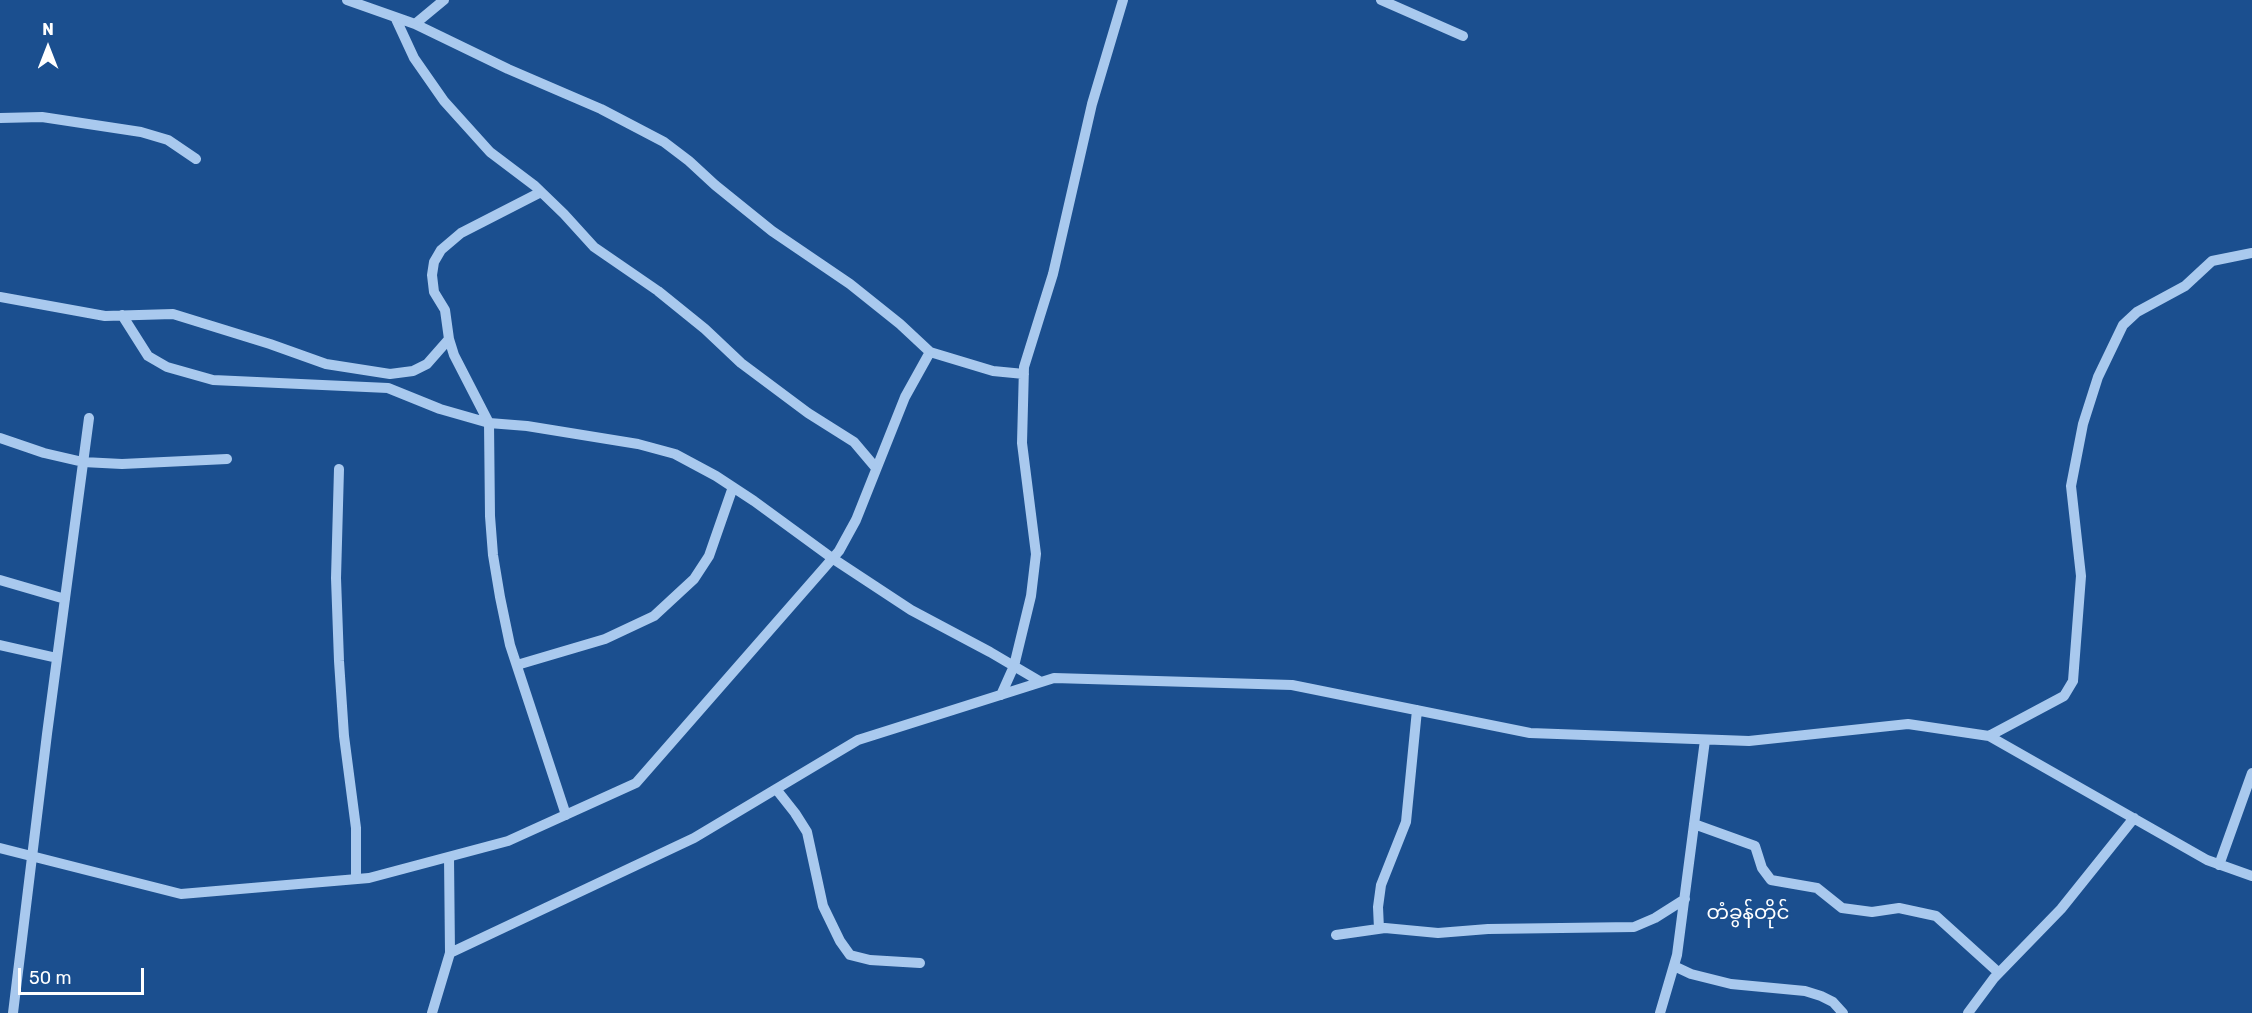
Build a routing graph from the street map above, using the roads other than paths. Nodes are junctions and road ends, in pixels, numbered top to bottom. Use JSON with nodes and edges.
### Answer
{"nodes":[{"id":1,"x":347,"y":0,"type":"edge"},
{"id":2,"x":444,"y":0,"type":"edge"},
{"id":3,"x":1123,"y":0,"type":"edge"},
{"id":4,"x":1381,"y":0,"type":"edge"},
{"id":5,"x":396,"y":17,"type":"junction"},
{"id":6,"x":416,"y":24,"type":"junction"},
{"id":7,"x":1463,"y":36,"type":"dead end"},
{"id":8,"x":0,"y":118,"type":"edge"},
{"id":9,"x":196,"y":159,"type":"dead end"},
{"id":10,"x":541,"y":192,"type":"junction"},
{"id":11,"x":2252,"y":252,"type":"edge"},
{"id":12,"x":0,"y":297,"type":"edge"},
{"id":13,"x":122,"y":315,"type":"junction"},
{"id":14,"x":449,"y":339,"type":"junction"},
{"id":15,"x":930,"y":352,"type":"junction"},
{"id":16,"x":1024,"y":374,"type":"junction"},
{"id":17,"x":89,"y":418,"type":"dead end"},
{"id":18,"x":489,"y":423,"type":"junction"},
{"id":19,"x":0,"y":438,"type":"edge"},
{"id":20,"x":227,"y":459,"type":"dead end"},
{"id":21,"x":83,"y":462,"type":"junction"},
{"id":22,"x":876,"y":468,"type":"junction"},
{"id":23,"x":339,"y":469,"type":"dead end"},
{"id":24,"x":733,"y":487,"type":"junction"},
{"id":25,"x":832,"y":558,"type":"junction"},
{"id":26,"x":0,"y":580,"type":"edge"},
{"id":27,"x":65,"y":599,"type":"junction"},
{"id":28,"x":0,"y":645,"type":"edge"},
{"id":29,"x":57,"y":658,"type":"junction"},
{"id":30,"x":517,"y":665,"type":"junction"},
{"id":31,"x":1014,"y":666,"type":"junction"},
{"id":32,"x":1041,"y":682,"type":"junction"},
{"id":33,"x":1001,"y":695,"type":"junction"},
{"id":34,"x":1417,"y":710,"type":"junction"},
{"id":35,"x":1989,"y":736,"type":"junction"},
{"id":36,"x":1705,"y":740,"type":"junction"},
{"id":37,"x":2252,"y":773,"type":"edge"},
{"id":38,"x":776,"y":789,"type":"junction"},
{"id":39,"x":566,"y":815,"type":"junction"},
{"id":40,"x":2133,"y":818,"type":"junction"},
{"id":41,"x":1695,"y":824,"type":"junction"},
{"id":42,"x":0,"y":848,"type":"edge"},
{"id":43,"x":33,"y":857,"type":"junction"},
{"id":44,"x":449,"y":857,"type":"junction"},
{"id":45,"x":2219,"y":864,"type":"junction"},
{"id":46,"x":2252,"y":876,"type":"edge"},
{"id":47,"x":356,"y":879,"type":"junction"},
{"id":48,"x":1685,"y":898,"type":"junction"},
{"id":49,"x":1379,"y":929,"type":"junction"},
{"id":50,"x":1335,"y":935,"type":"dead end"},
{"id":51,"x":450,"y":953,"type":"junction"},
{"id":52,"x":920,"y":963,"type":"dead end"},
{"id":53,"x":1674,"y":966,"type":"junction"},
{"id":54,"x":1999,"y":973,"type":"junction"},
{"id":55,"x":14,"y":1013,"type":"edge"},
{"id":56,"x":432,"y":1013,"type":"edge"},
{"id":57,"x":1660,"y":1013,"type":"edge"},
{"id":58,"x":1843,"y":1013,"type":"edge"},
{"id":59,"x":1968,"y":1013,"type":"edge"}],
"edges":[{"from":1,"to":5,"type":"street"},
{"from":2,"to":6,"type":"street"},
{"from":3,"to":16,"type":"street"},
{"from":4,"to":7,"type":"street"},
{"from":5,"to":6,"type":"street"},
{"from":5,"to":10,"type":"street"},
{"from":6,"to":15,"type":"street"},
{"from":8,"to":9,"type":"street"},
{"from":10,"to":14,"type":"street"},
{"from":10,"to":22,"type":"street"},
{"from":11,"to":35,"type":"street"},
{"from":12,"to":13,"type":"street"},
{"from":13,"to":14,"type":"street"},
{"from":13,"to":18,"type":"street"},
{"from":14,"to":18,"type":"street"},
{"from":15,"to":16,"type":"street"},
{"from":15,"to":22,"type":"street"},
{"from":16,"to":31,"type":"street"},
{"from":17,"to":21,"type":"street"},
{"from":18,"to":24,"type":"street"},
{"from":18,"to":30,"type":"street"},
{"from":19,"to":21,"type":"street"},
{"from":20,"to":21,"type":"street"},
{"from":21,"to":27,"type":"street"},
{"from":22,"to":25,"type":"street"},
{"from":23,"to":47,"type":"street"},
{"from":24,"to":25,"type":"street"},
{"from":24,"to":30,"type":"street"},
{"from":25,"to":31,"type":"street"},
{"from":25,"to":39,"type":"street"},
{"from":26,"to":27,"type":"street"},
{"from":27,"to":29,"type":"street"},
{"from":28,"to":29,"type":"street"},
{"from":29,"to":43,"type":"street"},
{"from":30,"to":39,"type":"street"},
{"from":31,"to":32,"type":"street"},
{"from":31,"to":33,"type":"street"},
{"from":32,"to":33,"type":"street"},
{"from":32,"to":34,"type":"street"},
{"from":33,"to":38,"type":"street"},
{"from":34,"to":36,"type":"street"},
{"from":34,"to":49,"type":"street"},
{"from":35,"to":36,"type":"street"},
{"from":35,"to":40,"type":"street"},
{"from":36,"to":41,"type":"street"},
{"from":37,"to":45,"type":"street"},
{"from":38,"to":51,"type":"street"},
{"from":38,"to":52,"type":"street"},
{"from":39,"to":44,"type":"street"},
{"from":40,"to":45,"type":"street"},
{"from":40,"to":54,"type":"street"},
{"from":41,"to":48,"type":"street"},
{"from":41,"to":54,"type":"street"},
{"from":42,"to":43,"type":"street"},
{"from":43,"to":47,"type":"street"},
{"from":43,"to":55,"type":"street"},
{"from":44,"to":47,"type":"street"},
{"from":44,"to":51,"type":"street"},
{"from":45,"to":46,"type":"street"},
{"from":48,"to":49,"type":"street"},
{"from":48,"to":53,"type":"street"},
{"from":49,"to":50,"type":"street"},
{"from":51,"to":56,"type":"street"},
{"from":53,"to":57,"type":"street"},
{"from":53,"to":58,"type":"street"},
{"from":54,"to":59,"type":"street"}]}
